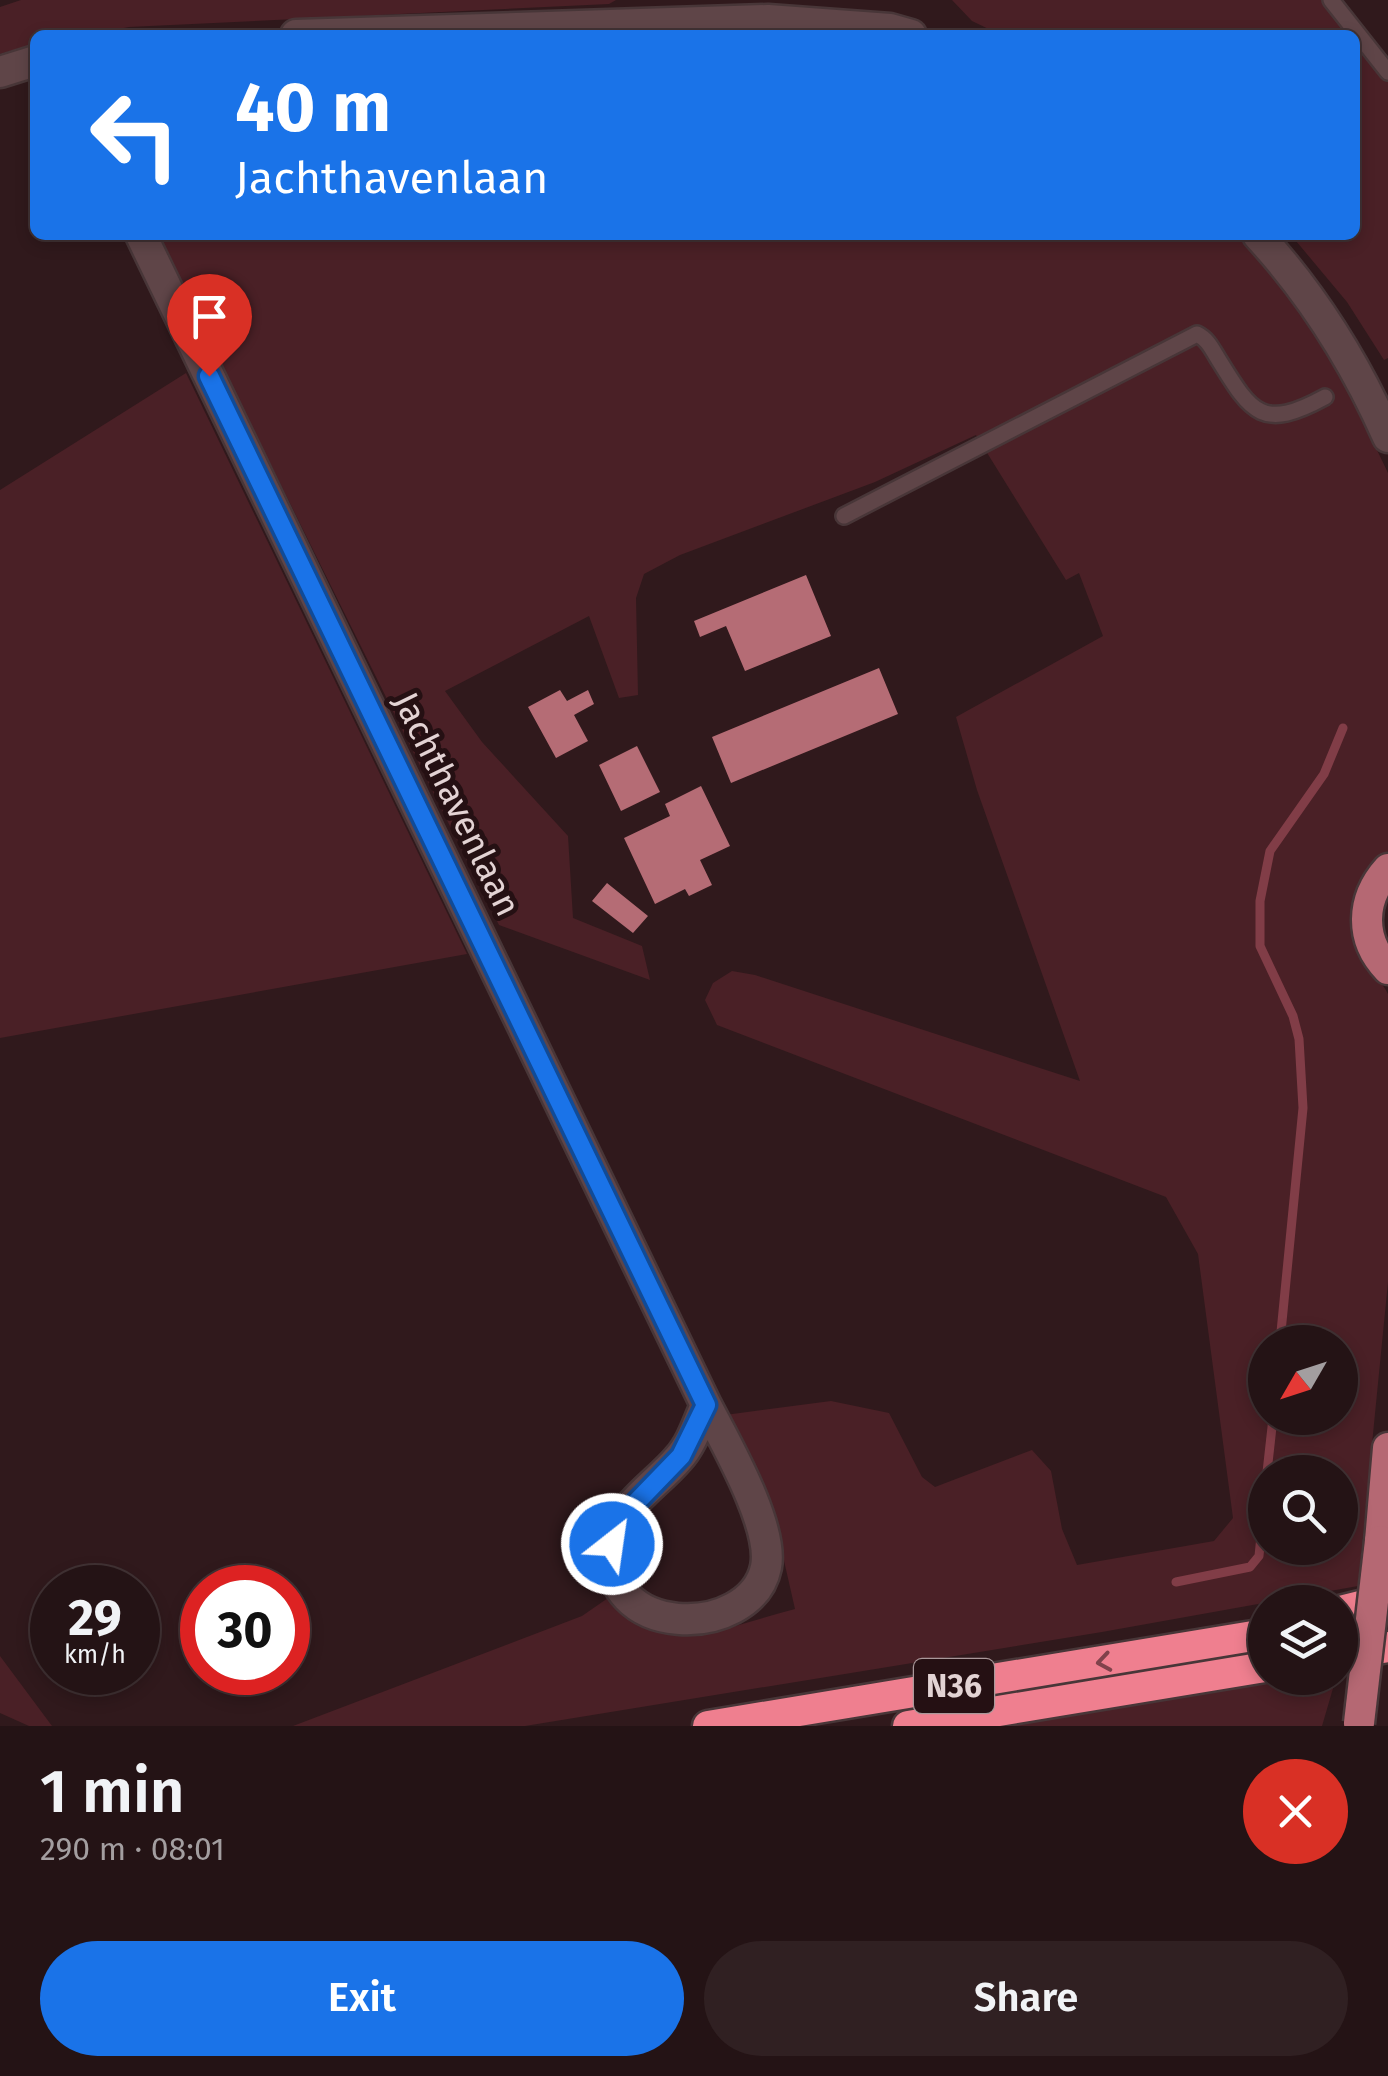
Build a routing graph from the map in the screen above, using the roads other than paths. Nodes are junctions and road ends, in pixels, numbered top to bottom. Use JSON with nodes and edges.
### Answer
{"nodes":[{"id":1,"x":1332,"y":0,"type":"edge"},
{"id":2,"x":637,"y":11,"type":"edge"},
{"id":3,"x":899,"y":21,"type":"edge"},
{"id":4,"x":367,"y":30,"type":"edge"},
{"id":5,"x":1355,"y":30,"type":"edge"},
{"id":6,"x":1360,"y":36,"type":"edge"},
{"id":7,"x":30,"y":63,"type":"edge"},
{"id":8,"x":0,"y":72,"type":"edge"},
{"id":9,"x":1388,"y":72,"type":"edge"},
{"id":10,"x":143,"y":240,"type":"edge"},
{"id":11,"x":1262,"y":240,"type":"edge"},
{"id":12,"x":1325,"y":397,"type":"dead end"},
{"id":13,"x":1388,"y":437,"type":"edge"},
{"id":14,"x":844,"y":516,"type":"dead end"},
{"id":15,"x":1388,"y":869,"type":"edge"},
{"id":16,"x":1388,"y":969,"type":"edge"},
{"id":17,"x":706,"y":1405,"type":"junction"},
{"id":18,"x":1388,"y":1448,"type":"edge"},
{"id":19,"x":1388,"y":1599,"type":"edge"},
{"id":20,"x":1358,"y":1606,"type":"edge"},
{"id":21,"x":1388,"y":1612,"type":"edge"},
{"id":22,"x":1358,"y":1618,"type":"edge"},
{"id":23,"x":1248,"y":1636,"type":"edge"},
{"id":24,"x":1388,"y":1647,"type":"edge"},
{"id":25,"x":1358,"y":1652,"type":"edge"},
{"id":26,"x":1248,"y":1671,"type":"edge"},
{"id":27,"x":1358,"y":1724,"type":"edge"},
{"id":28,"x":708,"y":1726,"type":"edge"},
{"id":29,"x":908,"y":1726,"type":"edge"}],
"edges":[{"from":1,"to":5,"type":"lane"},
{"from":2,"to":3,"type":"street"},
{"from":2,"to":4,"type":"street"},
{"from":6,"to":9,"type":"lane"},
{"from":7,"to":8,"type":"street"},
{"from":10,"to":17,"type":"street","name":"Jachthavenlaan"},
{"from":11,"to":13,"type":"street"},
{"from":12,"to":14,"type":"lane"},
{"from":15,"to":16,"type":"main road"},
{"from":17,"to":17,"type":"street","name":"Jachthavenlaan"},
{"from":18,"to":27,"type":"main road","bridge":true},
{"from":19,"to":20,"type":"highway"},
{"from":21,"to":22,"type":"highway"},
{"from":23,"to":28,"type":"highway","number":"N36","one_way":true},
{"from":24,"to":25,"type":"highway"},
{"from":26,"to":29,"type":"highway","number":"N36"}]}
